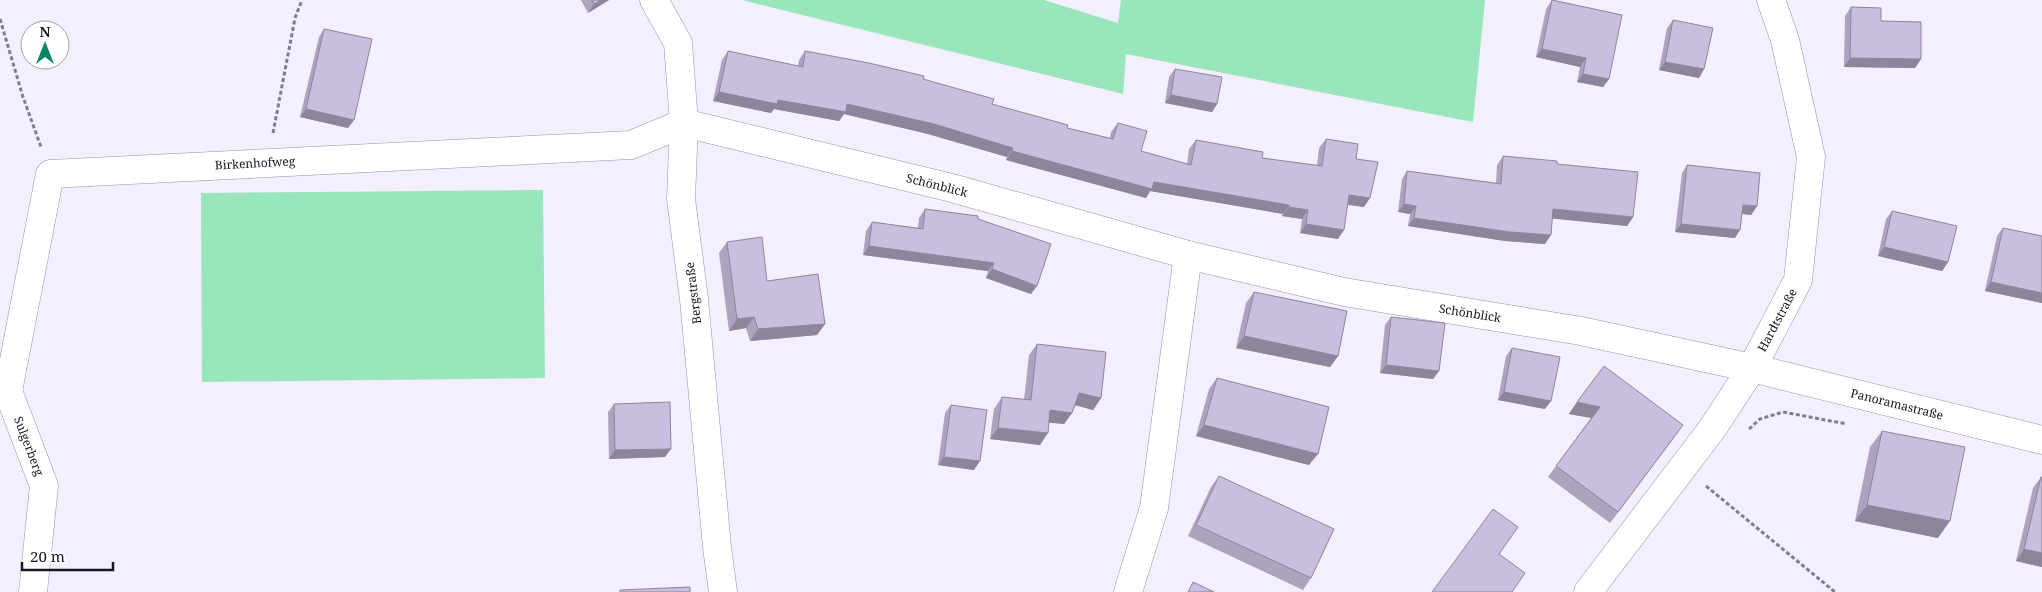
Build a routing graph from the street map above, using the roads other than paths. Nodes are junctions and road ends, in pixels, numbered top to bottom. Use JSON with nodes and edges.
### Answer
{"nodes":[{"id":1,"x":654,"y":0,"type":"edge"},
{"id":2,"x":1771,"y":0,"type":"edge"},
{"id":3,"x":684,"y":123,"type":"junction"},
{"id":4,"x":1188,"y":255,"type":"junction"},
{"id":5,"x":1752,"y":368,"type":"junction"},
{"id":6,"x":4,"y":390,"type":"edge"},
{"id":7,"x":2042,"y":440,"type":"edge"},
{"id":8,"x":33,"y":592,"type":"edge"},
{"id":9,"x":723,"y":592,"type":"edge"},
{"id":10,"x":1128,"y":592,"type":"edge"},
{"id":11,"x":1588,"y":592,"type":"edge"}],
"edges":[{"from":1,"to":3,"type":"street","name":"Bergstraße"},
{"from":2,"to":5,"type":"street","name":"Hardtstraße"},
{"from":3,"to":4,"type":"street","name":"Schönblick"},
{"from":3,"to":6,"type":"street","name":"Birkenhofweg"},
{"from":3,"to":9,"type":"street","name":"Bergstraße"},
{"from":4,"to":5,"type":"street","name":"Schönblick"},
{"from":4,"to":10,"type":"street"},
{"from":5,"to":7,"type":"street","name":"Panoramastraße"},
{"from":5,"to":11,"type":"street","name":"Hardtstraße"},
{"from":6,"to":8,"type":"street","name":"Sulgerberg"}]}
